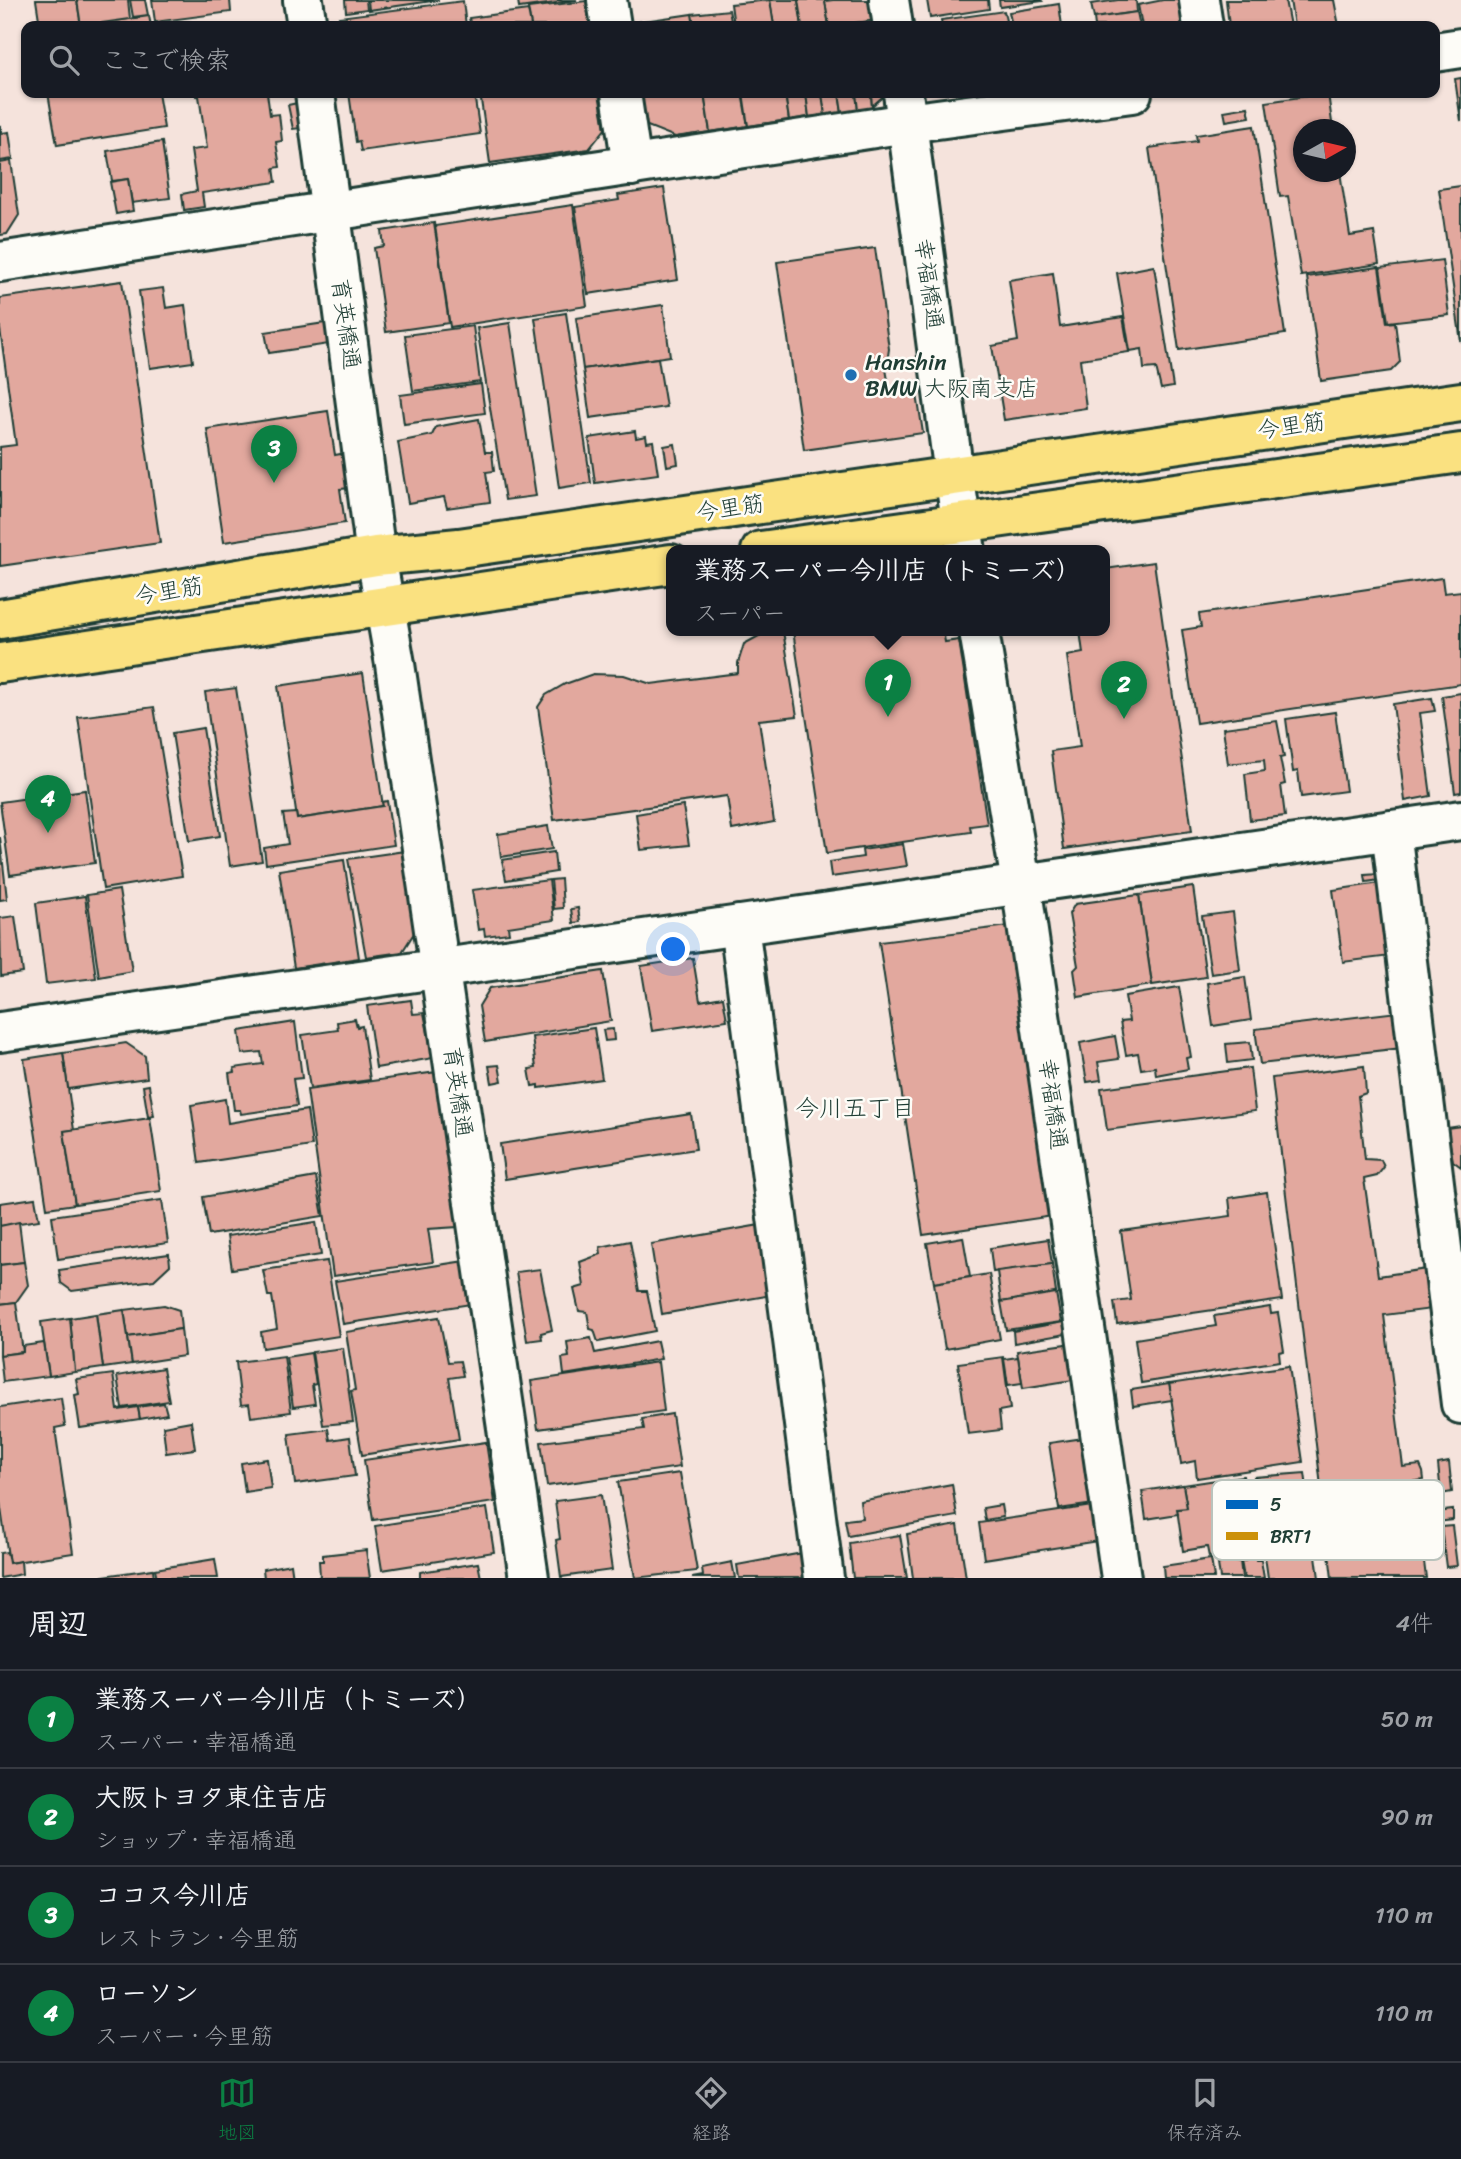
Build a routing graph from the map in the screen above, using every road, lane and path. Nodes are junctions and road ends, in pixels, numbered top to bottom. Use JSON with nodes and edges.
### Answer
{"nodes":[{"id":1,"x":303,"y":0,"type":"edge"},
{"id":2,"x":607,"y":0,"type":"edge"},
{"id":3,"x":889,"y":0,"type":"edge"},
{"id":4,"x":1199,"y":0,"type":"edge"},
{"id":5,"x":306,"y":21,"type":"edge"},
{"id":6,"x":610,"y":21,"type":"edge"},
{"id":7,"x":892,"y":21,"type":"edge"},
{"id":8,"x":1202,"y":21,"type":"edge"},
{"id":9,"x":1461,"y":48,"type":"edge"},
{"id":10,"x":1440,"y":51,"type":"edge"},
{"id":11,"x":316,"y":98,"type":"edge"},
{"id":12,"x":622,"y":98,"type":"edge"},
{"id":13,"x":1056,"y":98,"type":"edge"},
{"id":14,"x":905,"y":108,"type":"edge"},
{"id":15,"x":632,"y":166,"type":"junction"},
{"id":16,"x":331,"y":211,"type":"junction"},
{"id":17,"x":0,"y":262,"type":"edge"},
{"id":18,"x":1461,"y":402,"type":"edge"},
{"id":19,"x":1461,"y":453,"type":"edge"},
{"id":20,"x":954,"y":475,"type":"junction"},
{"id":21,"x":963,"y":536,"type":"edge"},
{"id":22,"x":842,"y":545,"type":"edge"},
{"id":23,"x":376,"y":556,"type":"junction"},
{"id":24,"x":666,"y":565,"type":"edge"},
{"id":25,"x":387,"y":606,"type":"junction"},
{"id":26,"x":0,"y":619,"type":"edge"},
{"id":27,"x":980,"y":636,"type":"edge"},
{"id":28,"x":0,"y":663,"type":"edge"},
{"id":29,"x":1461,"y":820,"type":"edge"},
{"id":30,"x":1391,"y":830,"type":"junction"},
{"id":31,"x":1021,"y":883,"type":"junction"},
{"id":32,"x":739,"y":925,"type":"junction"},
{"id":33,"x":440,"y":971,"type":"junction"},
{"id":34,"x":0,"y":1032,"type":"edge"},
{"id":35,"x":1461,"y":1404,"type":"edge"},
{"id":36,"x":529,"y":1578,"type":"edge"},
{"id":37,"x":824,"y":1578,"type":"edge"},
{"id":38,"x":1121,"y":1578,"type":"edge"}],
"edges":[{"from":1,"to":5,"type":"street"},
{"from":2,"to":6,"type":"street"},
{"from":3,"to":7,"type":"street"},
{"from":4,"to":8,"type":"street"},
{"from":9,"to":10,"type":"street"},
{"from":11,"to":16,"type":"street","name":"育英橋通"},
{"from":12,"to":15,"type":"street"},
{"from":13,"to":14,"type":"street"},
{"from":14,"to":15,"type":"street"},
{"from":14,"to":20,"type":"street","name":"幸福橋通"},
{"from":15,"to":16,"type":"street"},
{"from":16,"to":17,"type":"street"},
{"from":16,"to":23,"type":"street","name":"育英橋通"},
{"from":18,"to":20,"type":"main road","name":"今里筋"},
{"from":19,"to":21,"type":"main road","name":"今里筋"},
{"from":20,"to":21,"type":"street","name":"幸福橋通"},
{"from":20,"to":23,"type":"main road","name":"今里筋"},
{"from":21,"to":22,"type":"main road","name":"今里筋"},
{"from":23,"to":25,"type":"street","name":"育英橋通"},
{"from":23,"to":26,"type":"main road","name":"今里筋"},
{"from":24,"to":25,"type":"main road","name":"今里筋"},
{"from":25,"to":28,"type":"main road","name":"今里筋"},
{"from":25,"to":33,"type":"street","name":"育英橋通"},
{"from":27,"to":31,"type":"street","name":"幸福橋通"},
{"from":29,"to":30,"type":"street"},
{"from":30,"to":31,"type":"street"},
{"from":30,"to":35,"type":"street"},
{"from":31,"to":32,"type":"street"},
{"from":31,"to":38,"type":"street","name":"幸福橋通"},
{"from":32,"to":33,"type":"street"},
{"from":32,"to":37,"type":"street"},
{"from":33,"to":34,"type":"street"},
{"from":33,"to":36,"type":"street","name":"育英橋通"}]}
